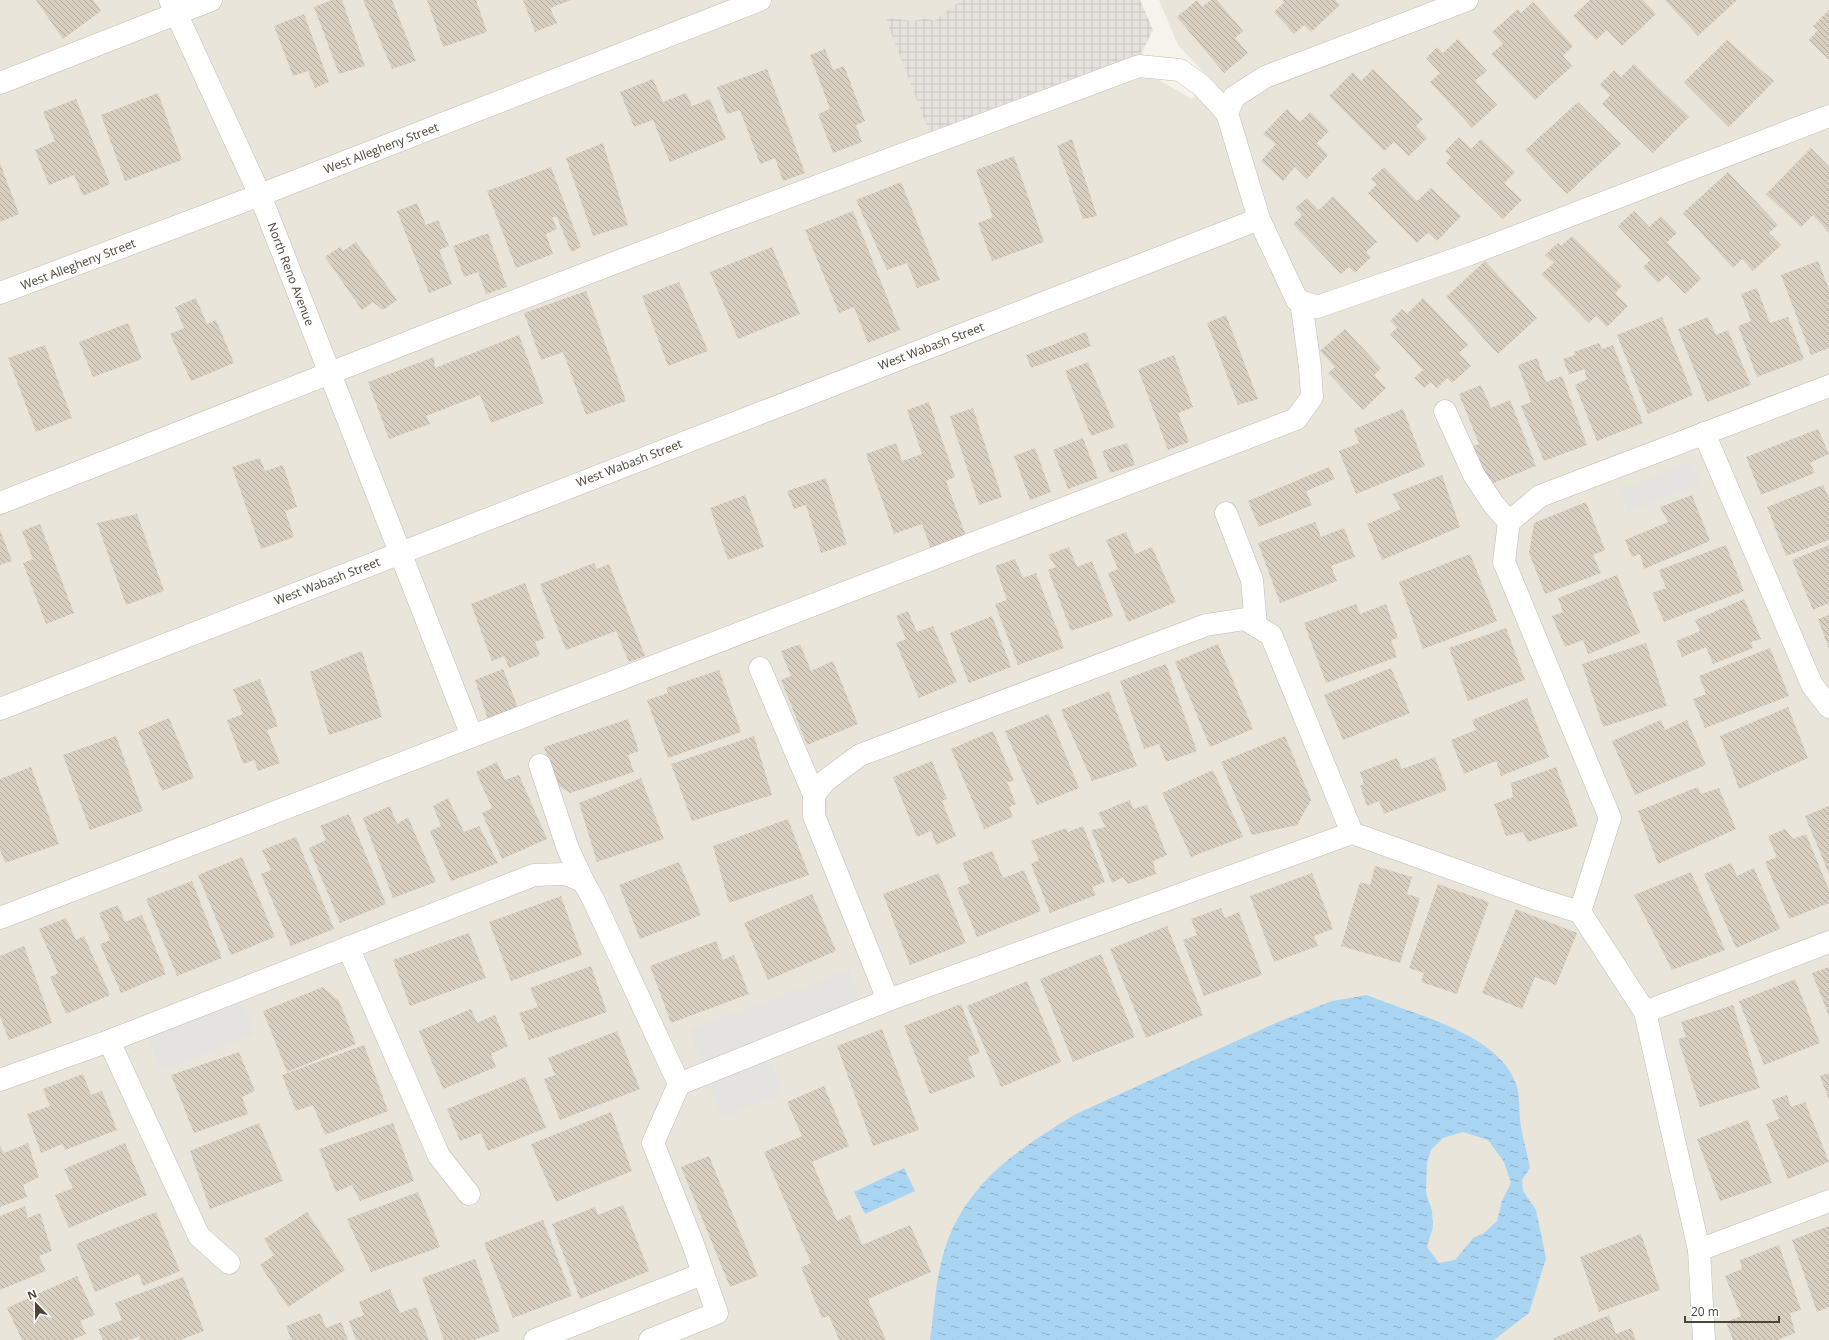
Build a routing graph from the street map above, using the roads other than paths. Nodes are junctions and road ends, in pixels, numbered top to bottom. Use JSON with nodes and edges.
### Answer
{"nodes":[{"id":1,"x":211,"y":0,"type":"edge"},
{"id":2,"x":760,"y":0,"type":"edge"},
{"id":3,"x":1467,"y":0,"type":"edge"},
{"id":4,"x":173,"y":7,"type":"edge"},
{"id":5,"x":0,"y":83,"type":"edge"},
{"id":6,"x":1227,"y":113,"type":"junction"},
{"id":7,"x":1829,"y":116,"type":"edge"},
{"id":8,"x":260,"y":195,"type":"junction"},
{"id":9,"x":1258,"y":219,"type":"junction"},
{"id":10,"x":0,"y":293,"type":"edge"},
{"id":11,"x":1301,"y":301,"type":"junction"},
{"id":12,"x":330,"y":374,"type":"junction"},
{"id":13,"x":1829,"y":386,"type":"edge"},
{"id":14,"x":1445,"y":411,"type":"dead end"},
{"id":15,"x":1704,"y":433,"type":"junction"},
{"id":16,"x":0,"y":503,"type":"edge"},
{"id":17,"x":1226,"y":513,"type":"dead end"},
{"id":18,"x":1508,"y":522,"type":"junction"},
{"id":19,"x":398,"y":553,"type":"junction"},
{"id":20,"x":1256,"y":626,"type":"junction"},
{"id":21,"x":760,"y":668,"type":"dead end"},
{"id":22,"x":1829,"y":707,"type":"edge"},
{"id":23,"x":0,"y":709,"type":"edge"},
{"id":24,"x":472,"y":736,"type":"junction"},
{"id":25,"x":540,"y":765,"type":"dead end"},
{"id":26,"x":814,"y":795,"type":"junction"},
{"id":27,"x":1352,"y":833,"type":"junction"},
{"id":28,"x":583,"y":881,"type":"junction"},
{"id":29,"x":1580,"y":912,"type":"junction"},
{"id":30,"x":0,"y":918,"type":"edge"},
{"id":31,"x":1829,"y":942,"type":"edge"},
{"id":32,"x":348,"y":947,"type":"junction"},
{"id":33,"x":888,"y":1000,"type":"junction"},
{"id":34,"x":1645,"y":1012,"type":"junction"},
{"id":35,"x":109,"y":1041,"type":"junction"},
{"id":36,"x":0,"y":1080,"type":"edge"},
{"id":37,"x":679,"y":1084,"type":"junction"},
{"id":38,"x":469,"y":1194,"type":"dead end"},
{"id":39,"x":1829,"y":1201,"type":"edge"},
{"id":40,"x":1698,"y":1250,"type":"junction"},
{"id":41,"x":229,"y":1263,"type":"dead end"},
{"id":42,"x":702,"y":1274,"type":"junction"},
{"id":43,"x":570,"y":1334,"type":"edge"},
{"id":44,"x":535,"y":1340,"type":"edge"},
{"id":45,"x":650,"y":1340,"type":"edge"},
{"id":46,"x":1704,"y":1340,"type":"edge"}],
"edges":[{"from":1,"to":4,"type":"street"},
{"from":2,"to":8,"type":"street","name":"West Allegheny Street"},
{"from":3,"to":6,"type":"street"},
{"from":4,"to":5,"type":"street"},
{"from":4,"to":8,"type":"street","name":"North Reno Avenue"},
{"from":6,"to":9,"type":"street"},
{"from":6,"to":12,"type":"street"},
{"from":7,"to":11,"type":"street"},
{"from":8,"to":10,"type":"street","name":"West Allegheny Street"},
{"from":8,"to":12,"type":"street","name":"North Reno Avenue"},
{"from":9,"to":11,"type":"street"},
{"from":9,"to":19,"type":"street","name":"West Wabash Street"},
{"from":11,"to":24,"type":"street"},
{"from":12,"to":16,"type":"street"},
{"from":12,"to":19,"type":"street","name":"North Reno Avenue"},
{"from":13,"to":15,"type":"street"},
{"from":14,"to":18,"type":"street"},
{"from":15,"to":18,"type":"street"},
{"from":15,"to":22,"type":"street"},
{"from":17,"to":20,"type":"street"},
{"from":18,"to":29,"type":"street"},
{"from":19,"to":23,"type":"street","name":"West Wabash Street"},
{"from":19,"to":24,"type":"street","name":"North Reno Avenue"},
{"from":20,"to":26,"type":"street"},
{"from":20,"to":27,"type":"street"},
{"from":21,"to":26,"type":"street"},
{"from":24,"to":30,"type":"street"},
{"from":25,"to":28,"type":"street"},
{"from":26,"to":33,"type":"street"},
{"from":27,"to":29,"type":"street"},
{"from":27,"to":33,"type":"street"},
{"from":28,"to":32,"type":"street"},
{"from":28,"to":37,"type":"street"},
{"from":29,"to":34,"type":"street"},
{"from":31,"to":34,"type":"street"},
{"from":32,"to":35,"type":"street"},
{"from":32,"to":38,"type":"street"},
{"from":33,"to":37,"type":"street"},
{"from":34,"to":40,"type":"street"},
{"from":35,"to":36,"type":"street"},
{"from":35,"to":41,"type":"street"},
{"from":37,"to":42,"type":"street"},
{"from":39,"to":40,"type":"street"},
{"from":40,"to":46,"type":"street"},
{"from":42,"to":43,"type":"street"},
{"from":42,"to":45,"type":"street"},
{"from":43,"to":44,"type":"street"}]}
